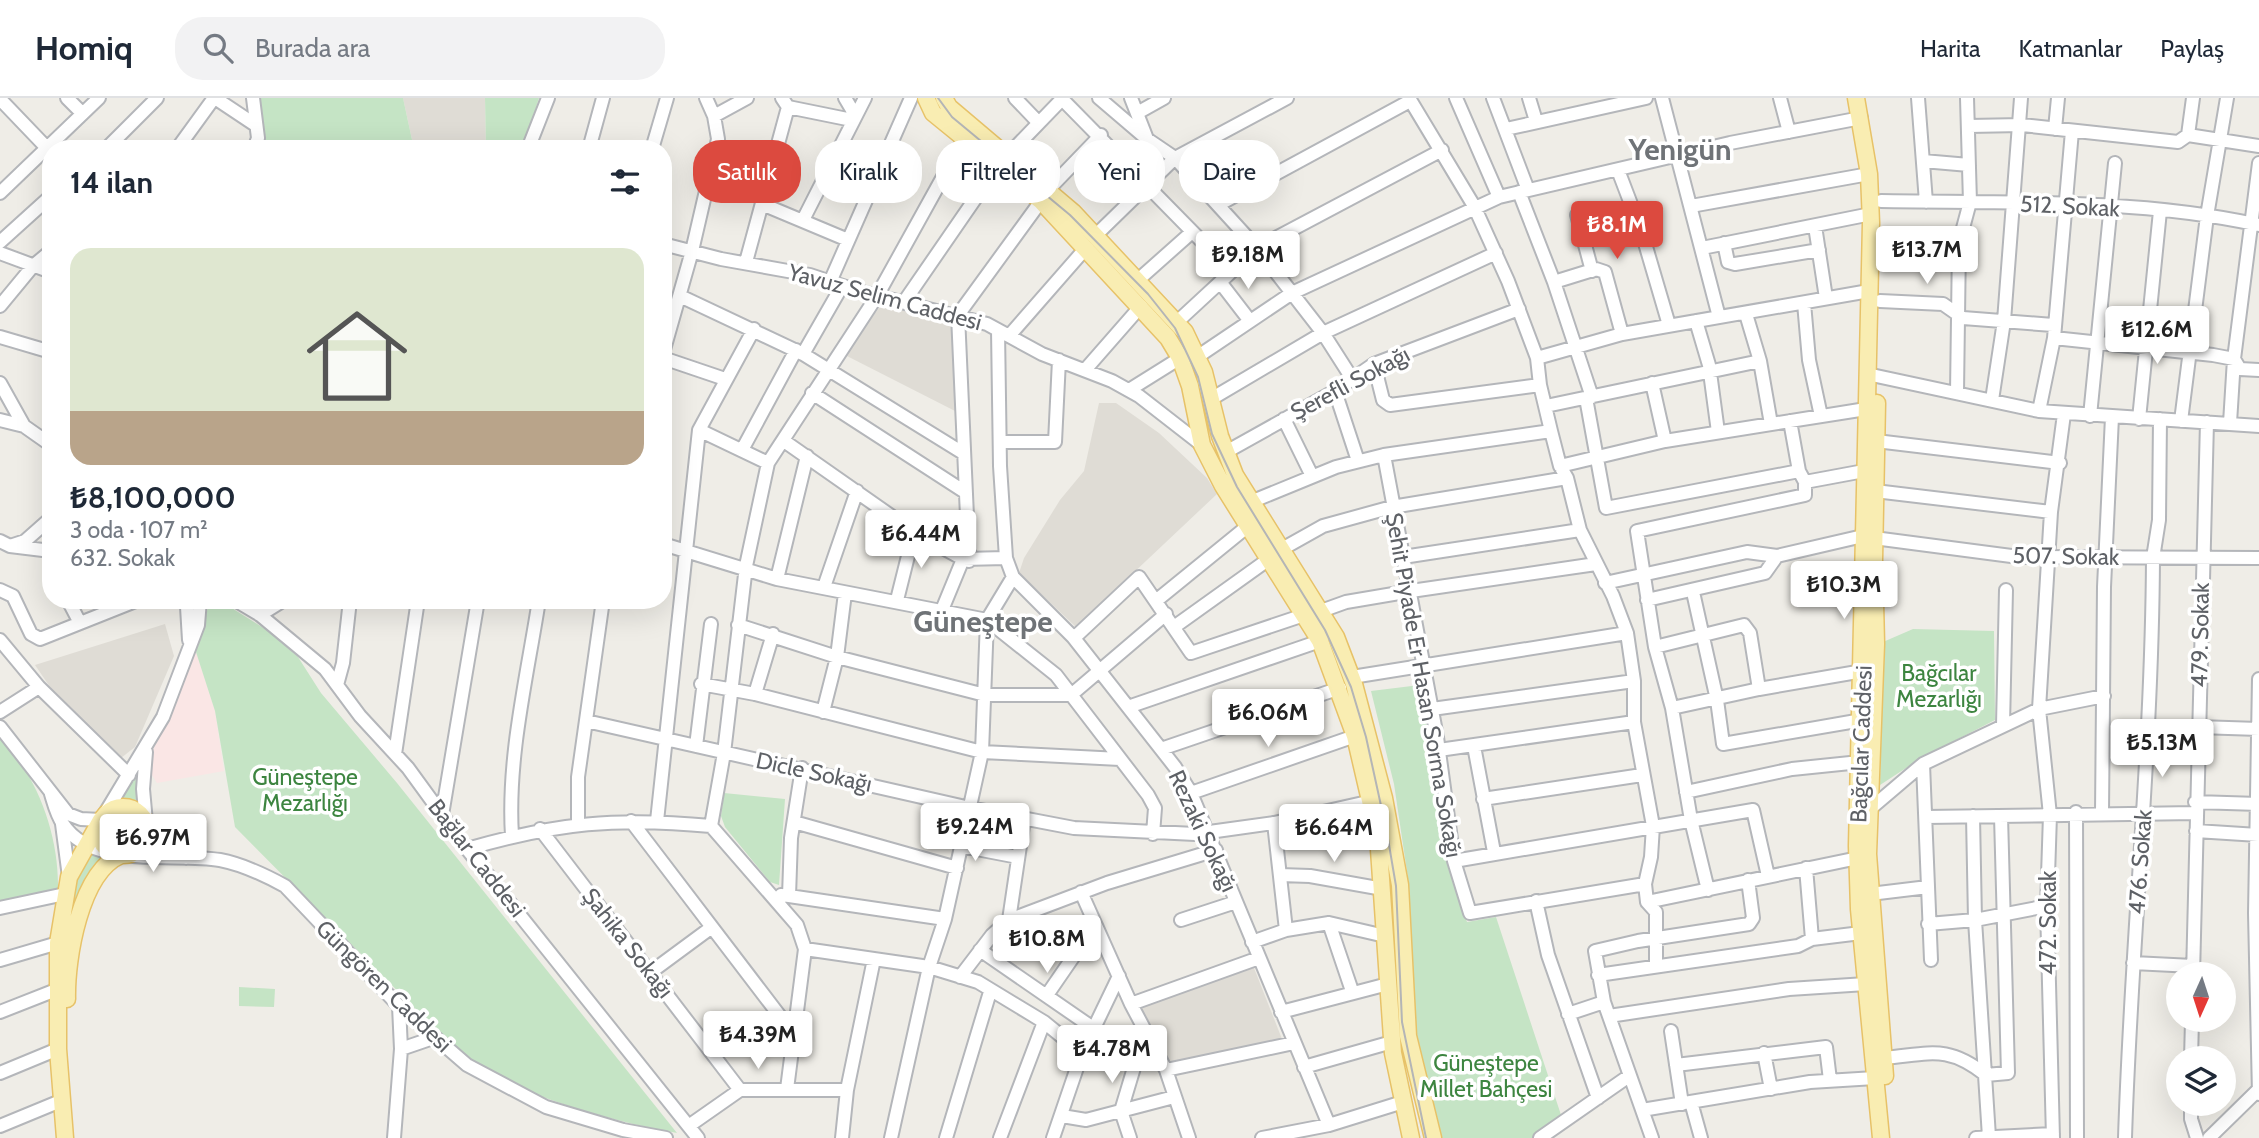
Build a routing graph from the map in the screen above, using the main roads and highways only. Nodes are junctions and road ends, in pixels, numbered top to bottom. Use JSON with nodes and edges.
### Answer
{"nodes":[{"id":1,"x":926,"y":98,"type":"edge"},
{"id":2,"x":944,"y":98,"type":"edge"},
{"id":3,"x":1856,"y":98,"type":"edge"},
{"id":4,"x":1866,"y":98,"type":"edge"},
{"id":5,"x":966,"y":140,"type":"edge"},
{"id":6,"x":981,"y":140,"type":"edge"},
{"id":7,"x":1050,"y":203,"type":"edge"},
{"id":8,"x":1054,"y":203,"type":"edge"},
{"id":9,"x":1876,"y":208,"type":"junction"},
{"id":10,"x":1874,"y":296,"type":"junction"},
{"id":11,"x":1190,"y":355,"type":"junction"},
{"id":12,"x":1873,"y":375,"type":"junction"},
{"id":13,"x":1868,"y":537,"type":"junction"},
{"id":14,"x":1275,"y":554,"type":"junction"},
{"id":15,"x":1346,"y":683,"type":"junction"},
{"id":16,"x":101,"y":820,"type":"junction"},
{"id":17,"x":121,"y":855,"type":"junction"},
{"id":18,"x":65,"y":1138,"type":"edge"},
{"id":19,"x":73,"y":1138,"type":"edge"},
{"id":20,"x":1411,"y":1138,"type":"edge"},
{"id":21,"x":1433,"y":1138,"type":"edge"},
{"id":22,"x":1881,"y":1138,"type":"edge"},
{"id":23,"x":1892,"y":1138,"type":"edge"}],
"edges":[{"from":1,"to":5,"type":"main road"},
{"from":2,"to":6,"type":"main road"},
{"from":3,"to":9,"type":"main road","name":"Bağcılar Caddesi"},
{"from":4,"to":9,"type":"main road","name":"Bağcılar Caddesi"},
{"from":7,"to":11,"type":"main road"},
{"from":8,"to":11,"type":"main road"},
{"from":9,"to":10,"type":"main road","name":"Bağcılar Caddesi"},
{"from":9,"to":10,"type":"main road","name":"Bağcılar Caddesi"},
{"from":10,"to":12,"type":"main road","name":"Bağcılar Caddesi"},
{"from":11,"to":14,"type":"main road"},
{"from":11,"to":14,"type":"main road"},
{"from":12,"to":13,"type":"main road","name":"Bağcılar Caddesi"},
{"from":12,"to":13,"type":"main road","name":"Bağcılar Caddesi"},
{"from":13,"to":22,"type":"main road","name":"Bağcılar Caddesi"},
{"from":13,"to":23,"type":"main road","name":"Bağcılar Caddesi"},
{"from":14,"to":15,"type":"main road"},
{"from":14,"to":15,"type":"main road"},
{"from":15,"to":20,"type":"main road"},
{"from":15,"to":21,"type":"main road"},
{"from":16,"to":17,"type":"main road"},
{"from":16,"to":17,"type":"main road"},
{"from":16,"to":18,"type":"main road"},
{"from":17,"to":19,"type":"main road"}]}
